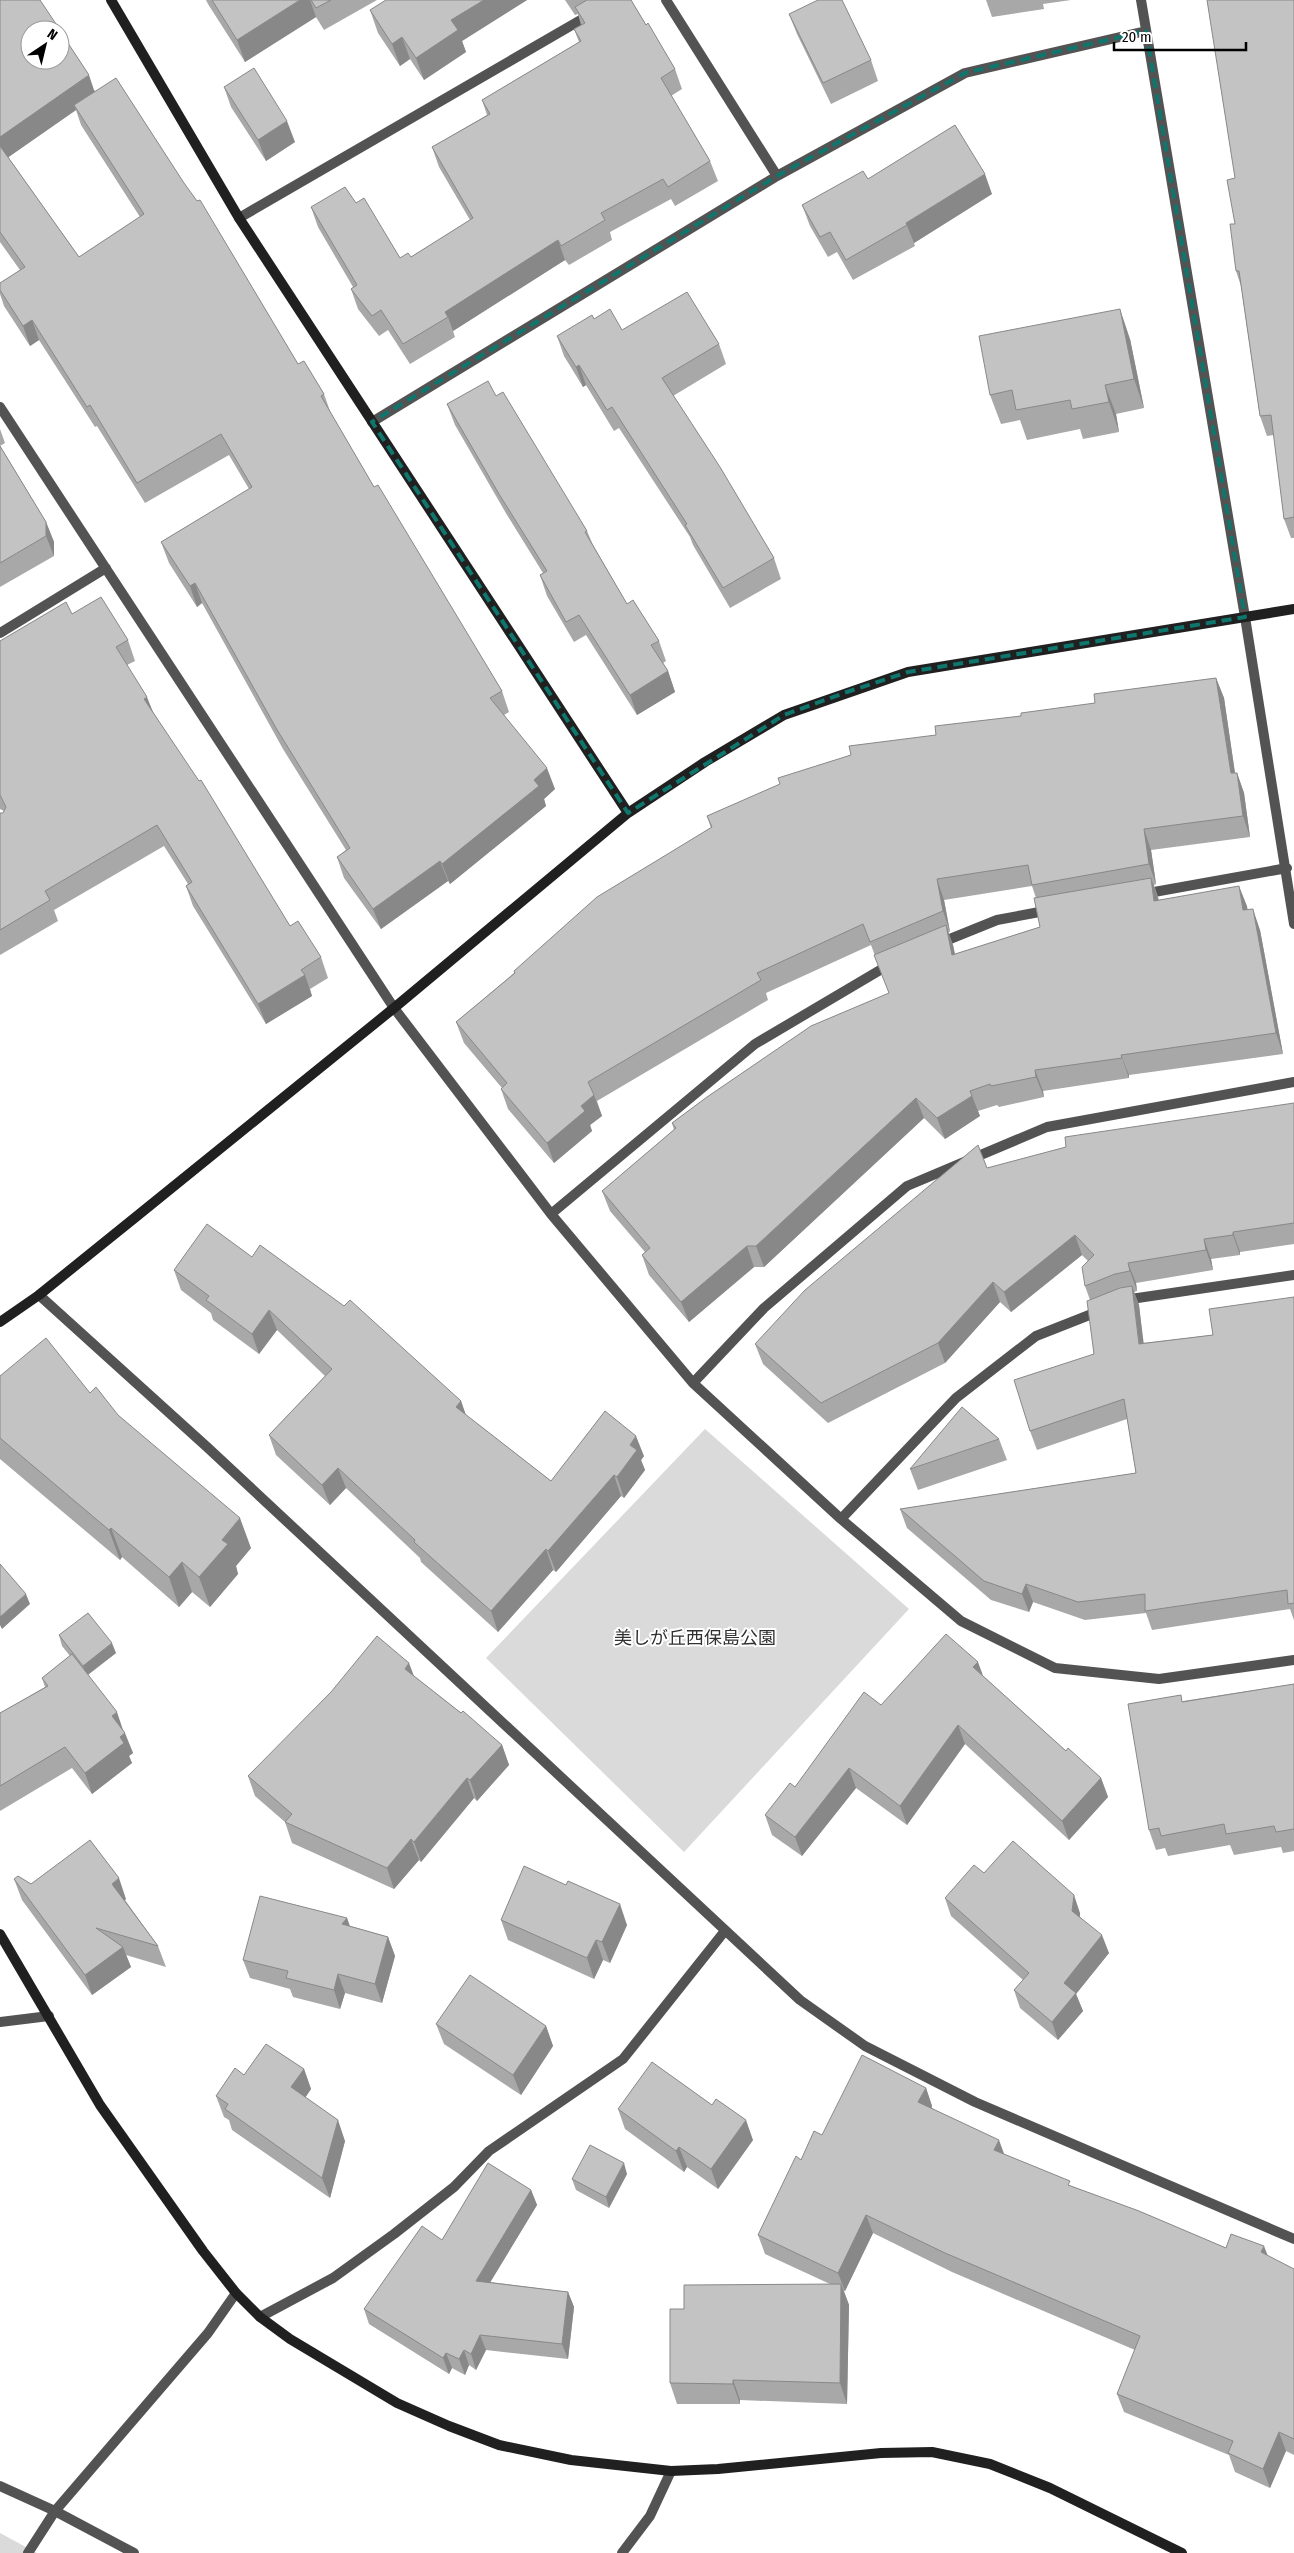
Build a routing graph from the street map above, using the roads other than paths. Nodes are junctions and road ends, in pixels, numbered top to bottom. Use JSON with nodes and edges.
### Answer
{"nodes":[{"id":1,"x":111,"y":0,"type":"edge"},
{"id":2,"x":666,"y":0,"type":"edge"},
{"id":3,"x":1141,"y":0,"type":"edge"},
{"id":4,"x":598,"y":10,"type":"edge"},
{"id":5,"x":1146,"y":31,"type":"junction"},
{"id":6,"x":777,"y":176,"type":"junction"},
{"id":7,"x":239,"y":218,"type":"junction"},
{"id":8,"x":0,"y":407,"type":"edge"},
{"id":9,"x":372,"y":422,"type":"junction"},
{"id":10,"x":106,"y":568,"type":"junction"},
{"id":11,"x":1294,"y":609,"type":"edge"},
{"id":12,"x":1246,"y":617,"type":"junction"},
{"id":13,"x":0,"y":634,"type":"edge"},
{"id":14,"x":628,"y":813,"type":"junction"},
{"id":15,"x":1287,"y":868,"type":"junction"},
{"id":16,"x":1132,"y":896,"type":"edge"},
{"id":17,"x":1065,"y":908,"type":"edge"},
{"id":18,"x":1294,"y":924,"type":"edge"},
{"id":19,"x":926,"y":949,"type":"edge"},
{"id":20,"x":900,"y":960,"type":"edge"},
{"id":21,"x":394,"y":1008,"type":"junction"},
{"id":22,"x":1294,"y":1082,"type":"edge"},
{"id":23,"x":551,"y":1214,"type":"junction"},
{"id":24,"x":1294,"y":1275,"type":"edge"},
{"id":25,"x":39,"y":1294,"type":"junction"},
{"id":26,"x":0,"y":1322,"type":"edge"},
{"id":27,"x":693,"y":1383,"type":"junction"},
{"id":28,"x":840,"y":1519,"type":"junction"},
{"id":29,"x":1294,"y":1660,"type":"edge"},
{"id":30,"x":724,"y":1932,"type":"junction"},
{"id":31,"x":0,"y":1934,"type":"edge"},
{"id":32,"x":48,"y":2016,"type":"junction"},
{"id":33,"x":0,"y":2022,"type":"edge"},
{"id":34,"x":1294,"y":2239,"type":"edge"},
{"id":35,"x":236,"y":2293,"type":"junction"},
{"id":36,"x":260,"y":2317,"type":"junction"},
{"id":37,"x":671,"y":2471,"type":"junction"},
{"id":38,"x":0,"y":2486,"type":"edge"},
{"id":39,"x":54,"y":2511,"type":"junction"},
{"id":40,"x":1175,"y":2551,"type":"edge"},
{"id":41,"x":28,"y":2553,"type":"edge"},
{"id":42,"x":134,"y":2553,"type":"edge"},
{"id":43,"x":622,"y":2553,"type":"edge"}],
"edges":[{"from":1,"to":7,"type":"street"},
{"from":2,"to":6,"type":"street"},
{"from":3,"to":5,"type":"street"},
{"from":4,"to":7,"type":"street"},
{"from":5,"to":6,"type":"street"},
{"from":5,"to":12,"type":"street"},
{"from":6,"to":9,"type":"street"},
{"from":7,"to":9,"type":"street"},
{"from":8,"to":10,"type":"street"},
{"from":9,"to":14,"type":"street"},
{"from":10,"to":13,"type":"street"},
{"from":10,"to":21,"type":"street"},
{"from":11,"to":12,"type":"street"},
{"from":12,"to":14,"type":"street"},
{"from":12,"to":15,"type":"street"},
{"from":14,"to":21,"type":"street"},
{"from":15,"to":16,"type":"street"},
{"from":15,"to":18,"type":"street"},
{"from":17,"to":19,"type":"street"},
{"from":20,"to":23,"type":"street"},
{"from":21,"to":23,"type":"street"},
{"from":21,"to":25,"type":"street"},
{"from":22,"to":27,"type":"street"},
{"from":23,"to":27,"type":"street"},
{"from":24,"to":28,"type":"street"},
{"from":25,"to":26,"type":"street"},
{"from":25,"to":30,"type":"street"},
{"from":27,"to":28,"type":"street"},
{"from":28,"to":29,"type":"street"},
{"from":30,"to":34,"type":"street"},
{"from":30,"to":36,"type":"street"},
{"from":31,"to":32,"type":"street"},
{"from":32,"to":33,"type":"street"},
{"from":32,"to":35,"type":"street"},
{"from":35,"to":36,"type":"street"},
{"from":35,"to":39,"type":"street"},
{"from":36,"to":37,"type":"street"},
{"from":37,"to":40,"type":"street"},
{"from":37,"to":43,"type":"street"},
{"from":38,"to":39,"type":"street"},
{"from":39,"to":41,"type":"street"},
{"from":39,"to":42,"type":"street"}]}
